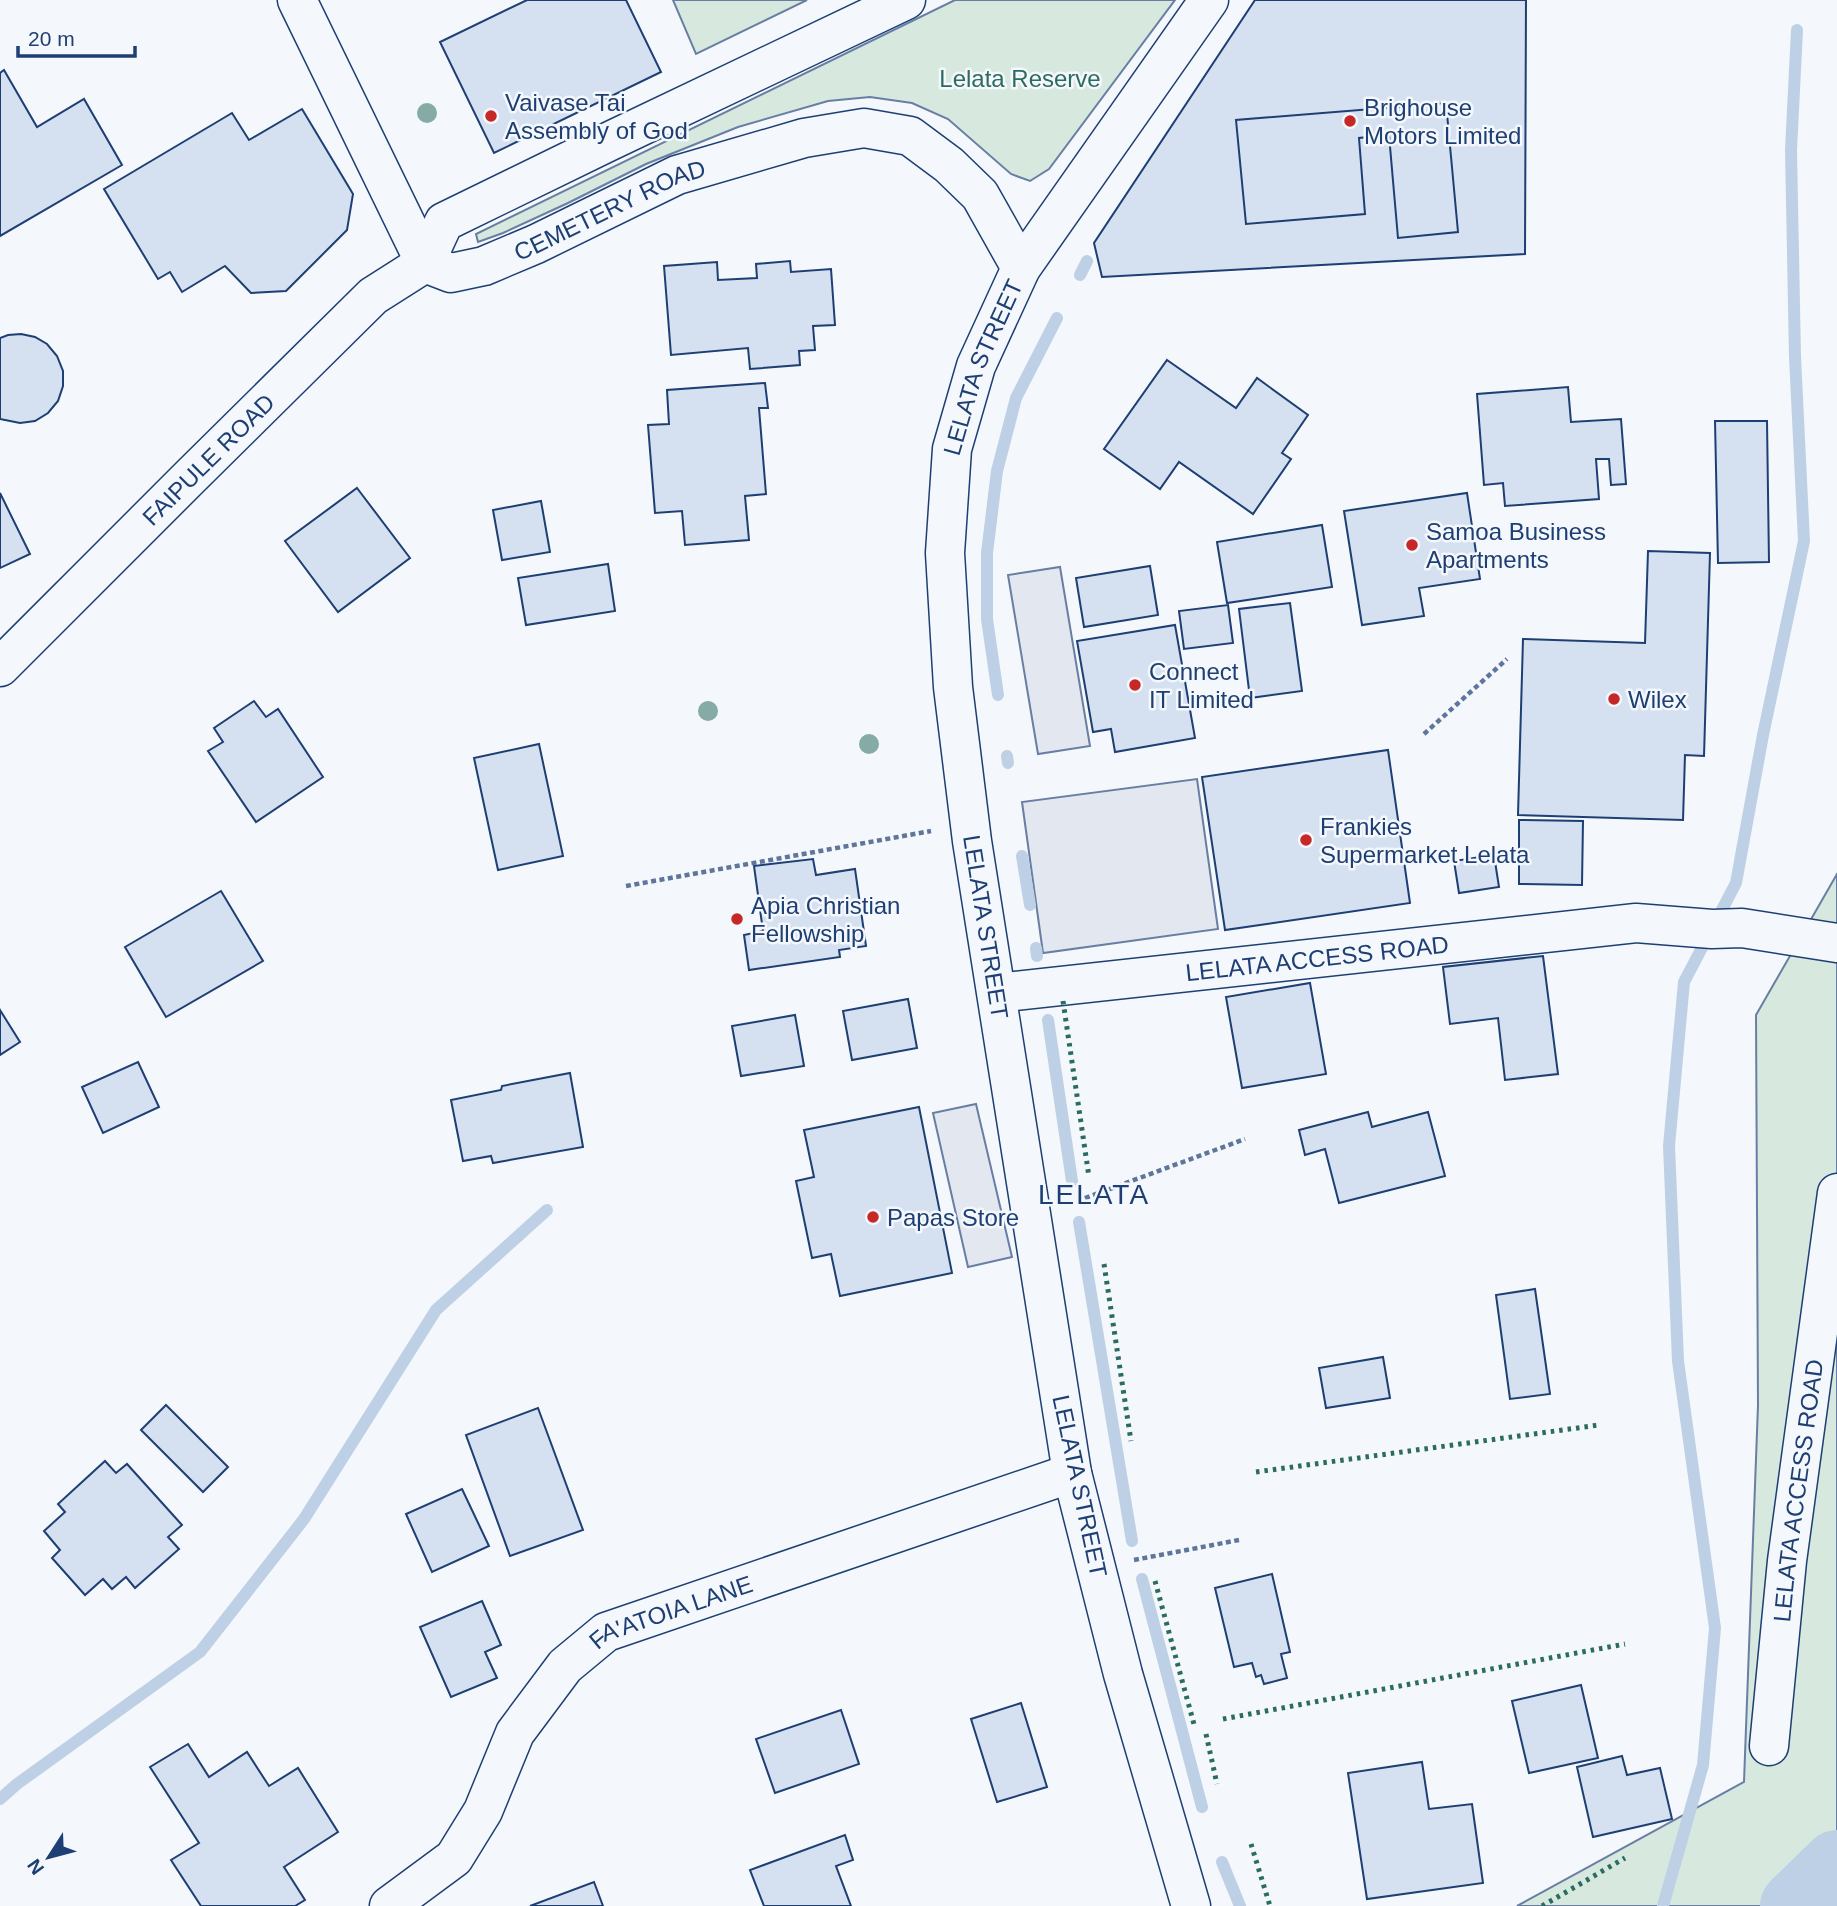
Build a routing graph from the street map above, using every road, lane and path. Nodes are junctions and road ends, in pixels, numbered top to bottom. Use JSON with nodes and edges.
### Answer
{"nodes":[{"id":1,"x":297,"y":0,"type":"edge"},
{"id":2,"x":906,"y":0,"type":"edge"},
{"id":3,"x":1209,"y":0,"type":"edge"},
{"id":4,"x":425,"y":263,"type":"junction"},
{"id":5,"x":1021,"y":268,"type":"junction"},
{"id":6,"x":1507,"y":659,"type":"dead end"},
{"id":7,"x":0,"y":667,"type":"edge"},
{"id":8,"x":1424,"y":734,"type":"dead end"},
{"id":9,"x":970,"y":824,"type":"junction"},
{"id":10,"x":626,"y":886,"type":"dead end"},
{"id":11,"x":1837,"y":943,"type":"edge"},
{"id":12,"x":997,"y":993,"type":"junction"},
{"id":13,"x":1245,"y":1139,"type":"dead end"},
{"id":14,"x":1837,"y":1193,"type":"edge"},
{"id":15,"x":1032,"y":1217,"type":"junction"},
{"id":16,"x":1072,"y":1473,"type":"junction"},
{"id":17,"x":1239,"y":1540,"type":"dead end"},
{"id":18,"x":1096,"y":1567,"type":"junction"},
{"id":19,"x":1769,"y":1746,"type":"dead end"},
{"id":20,"x":389,"y":1906,"type":"edge"},
{"id":21,"x":1191,"y":1906,"type":"edge"}],
"edges":[{"from":1,"to":4,"type":"street"},
{"from":2,"to":4,"type":"street"},
{"from":3,"to":5,"type":"street","name":"LELATA STREET"},
{"from":4,"to":5,"type":"street","name":"CEMETERY ROAD"},
{"from":4,"to":7,"type":"street","name":"FAIPULE ROAD"},
{"from":5,"to":9,"type":"street","name":"LELATA STREET"},
{"from":6,"to":8,"type":"path"},
{"from":9,"to":10,"type":"path"},
{"from":9,"to":12,"type":"street","name":"LELATA STREET"},
{"from":11,"to":12,"type":"street","name":"LELATA ACCESS ROAD"},
{"from":12,"to":15,"type":"street","name":"LELATA STREET"},
{"from":13,"to":15,"type":"path"},
{"from":14,"to":19,"type":"street","name":"LELATA ACCESS ROAD"},
{"from":15,"to":16,"type":"street","name":"LELATA STREET"},
{"from":16,"to":18,"type":"street","name":"LELATA STREET"},
{"from":16,"to":20,"type":"street","name":"FA'ATOIA LANE"},
{"from":17,"to":18,"type":"path"},
{"from":18,"to":21,"type":"street","name":"LELATA STREET"}]}
